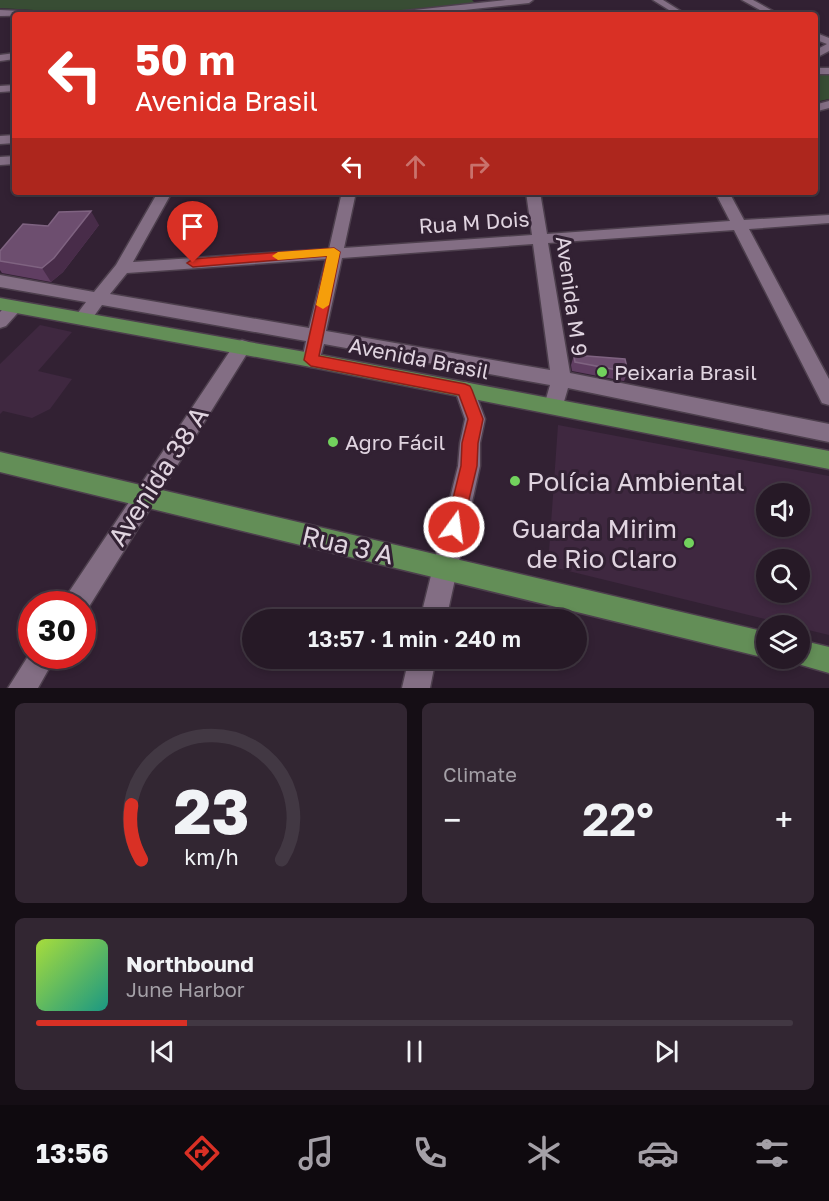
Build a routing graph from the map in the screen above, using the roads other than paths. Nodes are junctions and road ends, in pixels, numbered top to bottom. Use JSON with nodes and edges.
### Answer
{"nodes":[{"id":1,"x":529,"y":0,"type":"edge"},
{"id":2,"x":657,"y":0,"type":"edge"},
{"id":3,"x":746,"y":0,"type":"edge"},
{"id":4,"x":478,"y":3,"type":"edge"},
{"id":5,"x":416,"y":12,"type":"edge"},
{"id":6,"x":678,"y":12,"type":"edge"},
{"id":7,"x":770,"y":12,"type":"edge"},
{"id":8,"x":163,"y":195,"type":"edge"},
{"id":9,"x":348,"y":195,"type":"edge"},
{"id":10,"x":534,"y":195,"type":"edge"},
{"id":11,"x":724,"y":195,"type":"edge"},
{"id":12,"x":829,"y":219,"type":"edge"},
{"id":13,"x":740,"y":225,"type":"junction"},
{"id":14,"x":542,"y":238,"type":"junction"},
{"id":15,"x":334,"y":252,"type":"junction"},
{"id":16,"x":122,"y":268,"type":"junction"},
{"id":17,"x":0,"y":281,"type":"edge"},
{"id":18,"x":99,"y":299,"type":"junction"},
{"id":19,"x":8,"y":305,"type":"edge"},
{"id":20,"x":82,"y":318,"type":"junction"},
{"id":21,"x":0,"y":322,"type":"edge"},
{"id":22,"x":316,"y":338,"type":"junction"},
{"id":23,"x":242,"y":347,"type":"junction"},
{"id":24,"x":311,"y":360,"type":"junction"},
{"id":25,"x":561,"y":379,"type":"junction"},
{"id":26,"x":826,"y":386,"type":"edge"},
{"id":27,"x":465,"y":390,"type":"junction"},
{"id":28,"x":554,"y":406,"type":"junction"},
{"id":29,"x":829,"y":433,"type":"edge"},
{"id":30,"x":829,"y":460,"type":"edge"},
{"id":31,"x":0,"y":462,"type":"edge"},
{"id":32,"x":145,"y":496,"type":"junction"},
{"id":33,"x":445,"y":568,"type":"junction"},
{"id":34,"x":84,"y":591,"type":"edge"},
{"id":35,"x":435,"y":609,"type":"edge"},
{"id":36,"x":756,"y":643,"type":"edge"},
{"id":37,"x":810,"y":655,"type":"edge"},
{"id":38,"x":829,"y":660,"type":"edge"},
{"id":39,"x":34,"y":669,"type":"edge"},
{"id":40,"x":420,"y":669,"type":"edge"},
{"id":41,"x":22,"y":688,"type":"edge"},
{"id":42,"x":416,"y":688,"type":"edge"}],
"edges":[{"from":1,"to":4,"type":"street"},
{"from":2,"to":6,"type":"street"},
{"from":3,"to":7,"type":"street"},
{"from":4,"to":5,"type":"street"},
{"from":8,"to":16,"type":"street"},
{"from":9,"to":15,"type":"street"},
{"from":10,"to":14,"type":"street","name":"Avenida M 9"},
{"from":11,"to":13,"type":"street"},
{"from":12,"to":13,"type":"street","name":"Rua M Dois"},
{"from":13,"to":14,"type":"street","name":"Rua M Dois"},
{"from":13,"to":26,"type":"street"},
{"from":14,"to":15,"type":"street","name":"Rua M Dois"},
{"from":14,"to":25,"type":"street","name":"Avenida M 9"},
{"from":15,"to":16,"type":"street","name":"Rua M Dois"},
{"from":15,"to":22,"type":"street"},
{"from":16,"to":18,"type":"street"},
{"from":17,"to":18,"type":"street","name":"Avenida Brasil"},
{"from":18,"to":20,"type":"street"},
{"from":18,"to":22,"type":"street","name":"Avenida Brasil"},
{"from":19,"to":20,"type":"main road","name":"Avenida Brasil"},
{"from":19,"to":21,"type":"street"},
{"from":20,"to":23,"type":"main road","name":"Avenida Brasil"},
{"from":22,"to":24,"type":"street"},
{"from":22,"to":25,"type":"street","name":"Avenida Brasil"},
{"from":23,"to":24,"type":"main road","name":"Avenida Brasil"},
{"from":23,"to":32,"type":"street","name":"Avenida 38 A"},
{"from":24,"to":27,"type":"main road","name":"Avenida Brasil"},
{"from":25,"to":28,"type":"street","name":"Avenida M 9"},
{"from":25,"to":29,"type":"street","name":"Avenida Brasil"},
{"from":27,"to":28,"type":"main road","name":"Avenida Brasil"},
{"from":27,"to":33,"type":"street"},
{"from":28,"to":30,"type":"main road","name":"Avenida Brasil"},
{"from":31,"to":32,"type":"main road","name":"Rua 3 A"},
{"from":32,"to":33,"type":"main road","name":"Rua 3 A"},
{"from":32,"to":34,"type":"street","name":"Avenida 38 A"},
{"from":33,"to":35,"type":"street"},
{"from":33,"to":36,"type":"main road","name":"Rua 3 A"},
{"from":37,"to":38,"type":"main road"},
{"from":39,"to":41,"type":"street"},
{"from":40,"to":42,"type":"street"}]}
